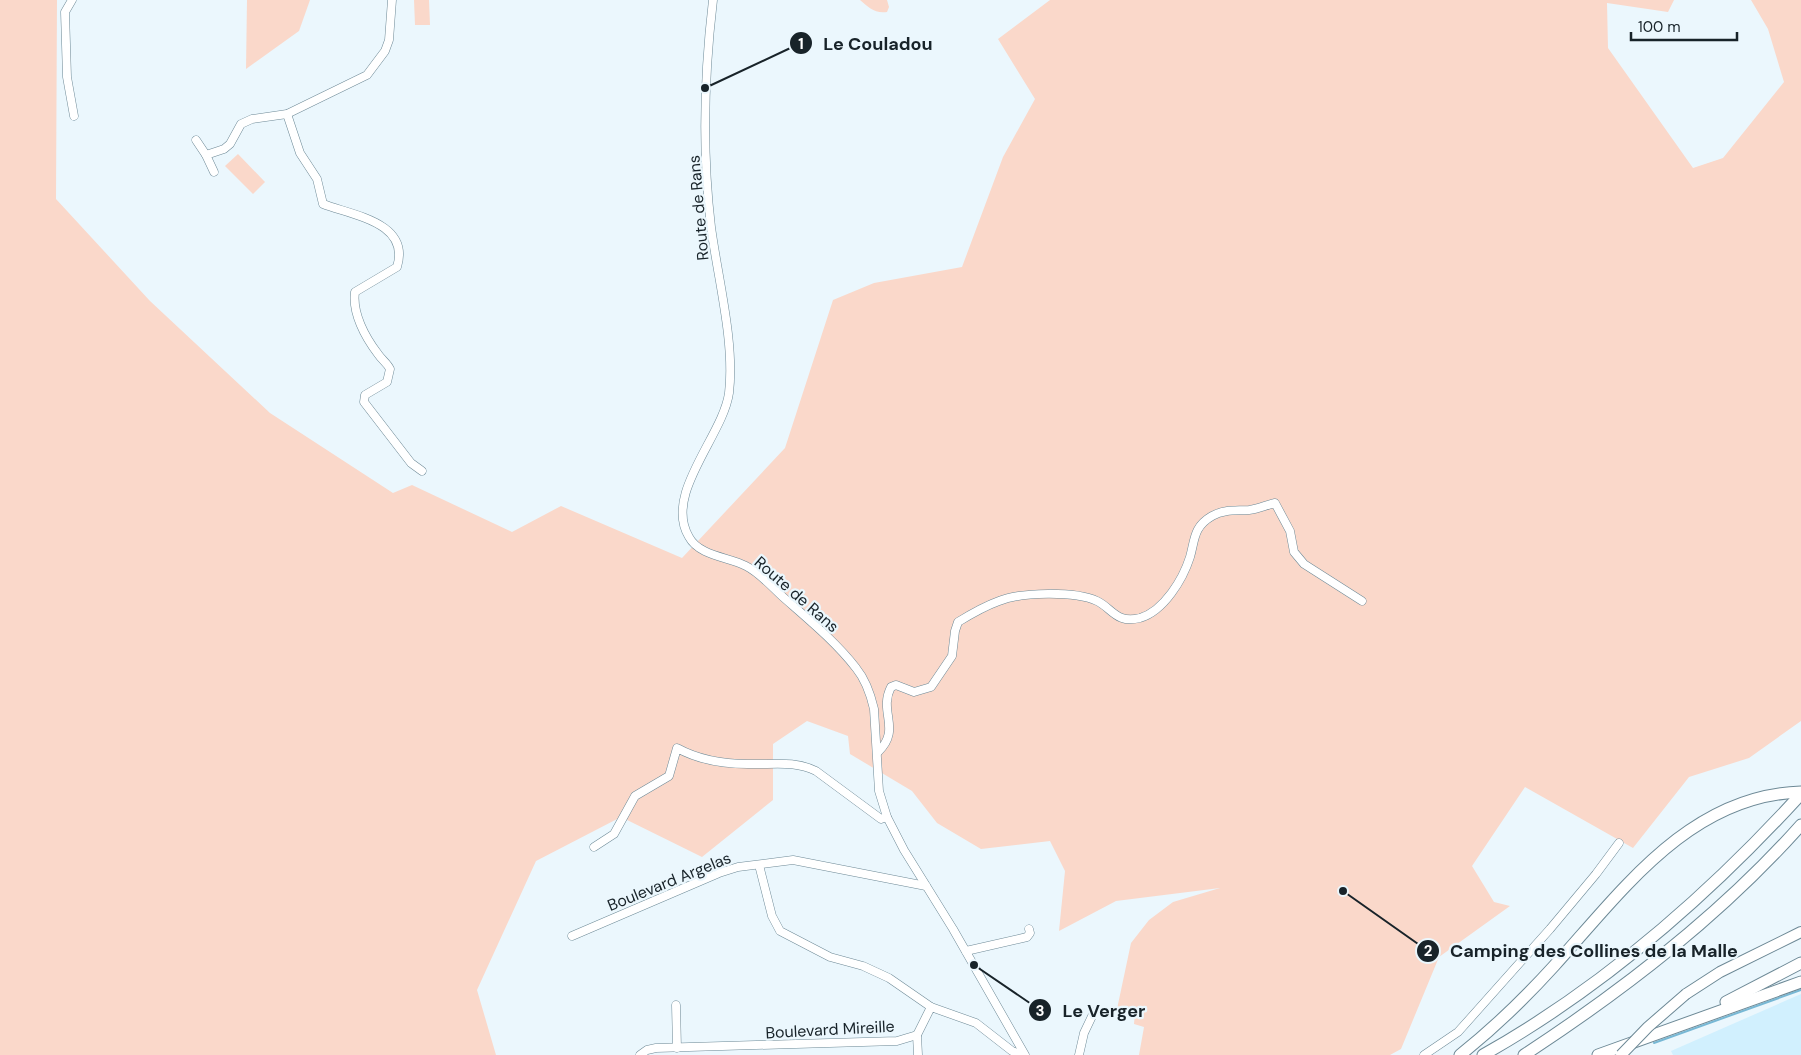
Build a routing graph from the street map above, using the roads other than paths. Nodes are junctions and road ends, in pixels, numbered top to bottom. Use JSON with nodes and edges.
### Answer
{"nodes":[{"id":1,"x":72,"y":0,"type":"edge"},
{"id":2,"x":392,"y":0,"type":"edge"},
{"id":3,"x":713,"y":0,"type":"edge"},
{"id":4,"x":287,"y":114,"type":"junction"},
{"id":5,"x":74,"y":116,"type":"dead end"},
{"id":6,"x":196,"y":140,"type":"dead end"},
{"id":7,"x":206,"y":155,"type":"junction"},
{"id":8,"x":214,"y":172,"type":"dead end"},
{"id":9,"x":422,"y":471,"type":"dead end"},
{"id":10,"x":1362,"y":601,"type":"dead end"},
{"id":11,"x":878,"y":752,"type":"junction"},
{"id":12,"x":1799,"y":796,"type":"edge"},
{"id":13,"x":887,"y":817,"type":"junction"},
{"id":14,"x":1801,"y":824,"type":"edge"},
{"id":15,"x":1619,"y":843,"type":"dead end"},
{"id":16,"x":594,"y":846,"type":"dead end"},
{"id":17,"x":759,"y":865,"type":"junction"},
{"id":18,"x":926,"y":886,"type":"junction"},
{"id":19,"x":1029,"y":929,"type":"dead end"},
{"id":20,"x":1801,"y":932,"type":"edge"},
{"id":21,"x":572,"y":936,"type":"dead end"},
{"id":22,"x":966,"y":951,"type":"junction"},
{"id":23,"x":1801,"y":963,"type":"edge"},
{"id":24,"x":1801,"y":982,"type":"edge"},
{"id":25,"x":676,"y":1005,"type":"dead end"},
{"id":26,"x":931,"y":1007,"type":"junction"},
{"id":27,"x":1094,"y":1012,"type":"dead end"},
{"id":28,"x":1663,"y":1030,"type":"junction"},
{"id":29,"x":917,"y":1035,"type":"junction"},
{"id":30,"x":792,"y":1045,"type":"junction"},
{"id":31,"x":677,"y":1048,"type":"junction"},
{"id":32,"x":640,"y":1055,"type":"edge"},
{"id":33,"x":792,"y":1055,"type":"edge"},
{"id":34,"x":918,"y":1055,"type":"edge"},
{"id":35,"x":1024,"y":1055,"type":"edge"},
{"id":36,"x":1079,"y":1055,"type":"edge"},
{"id":37,"x":1424,"y":1055,"type":"edge"},
{"id":38,"x":1460,"y":1055,"type":"edge"},
{"id":39,"x":1483,"y":1055,"type":"edge"},
{"id":40,"x":1524,"y":1055,"type":"edge"},
{"id":41,"x":1598,"y":1055,"type":"edge"},
{"id":42,"x":1621,"y":1055,"type":"edge"}],
"edges":[{"from":1,"to":5,"type":"street"},
{"from":2,"to":4,"type":"street"},
{"from":3,"to":11,"type":"street","name":"Route de Rans"},
{"from":4,"to":7,"type":"street"},
{"from":4,"to":9,"type":"street"},
{"from":6,"to":7,"type":"street"},
{"from":7,"to":8,"type":"street"},
{"from":10,"to":11,"type":"street"},
{"from":11,"to":13,"type":"street","name":"Route de Rans"},
{"from":12,"to":38,"type":"highway"},
{"from":12,"to":39,"type":"highway"},
{"from":13,"to":16,"type":"street"},
{"from":13,"to":18,"type":"street","name":"Route de Rans"},
{"from":14,"to":40,"type":"highway"},
{"from":15,"to":37,"type":"street"},
{"from":17,"to":18,"type":"street","name":"Boulevard Argelas"},
{"from":17,"to":21,"type":"street","name":"Boulevard Argelas"},
{"from":17,"to":26,"type":"street"},
{"from":18,"to":22,"type":"street","name":"Route de Rans"},
{"from":19,"to":22,"type":"street"},
{"from":20,"to":42,"type":"main road","bridge":true},
{"from":22,"to":35,"type":"street","name":"Route de Rans"},
{"from":23,"to":28,"type":"highway"},
{"from":24,"to":28,"type":"highway"},
{"from":25,"to":31,"type":"street"},
{"from":26,"to":29,"type":"street","name":"Boulevard Mireille"},
{"from":26,"to":35,"type":"street"},
{"from":27,"to":36,"type":"street"},
{"from":28,"to":41,"type":"highway"},
{"from":29,"to":30,"type":"street","name":"Boulevard Mireille"},
{"from":29,"to":34,"type":"street"},
{"from":30,"to":31,"type":"street","name":"Boulevard Mireille"},
{"from":30,"to":33,"type":"street"},
{"from":31,"to":32,"type":"street","name":"Boulevard Mireille"}]}
